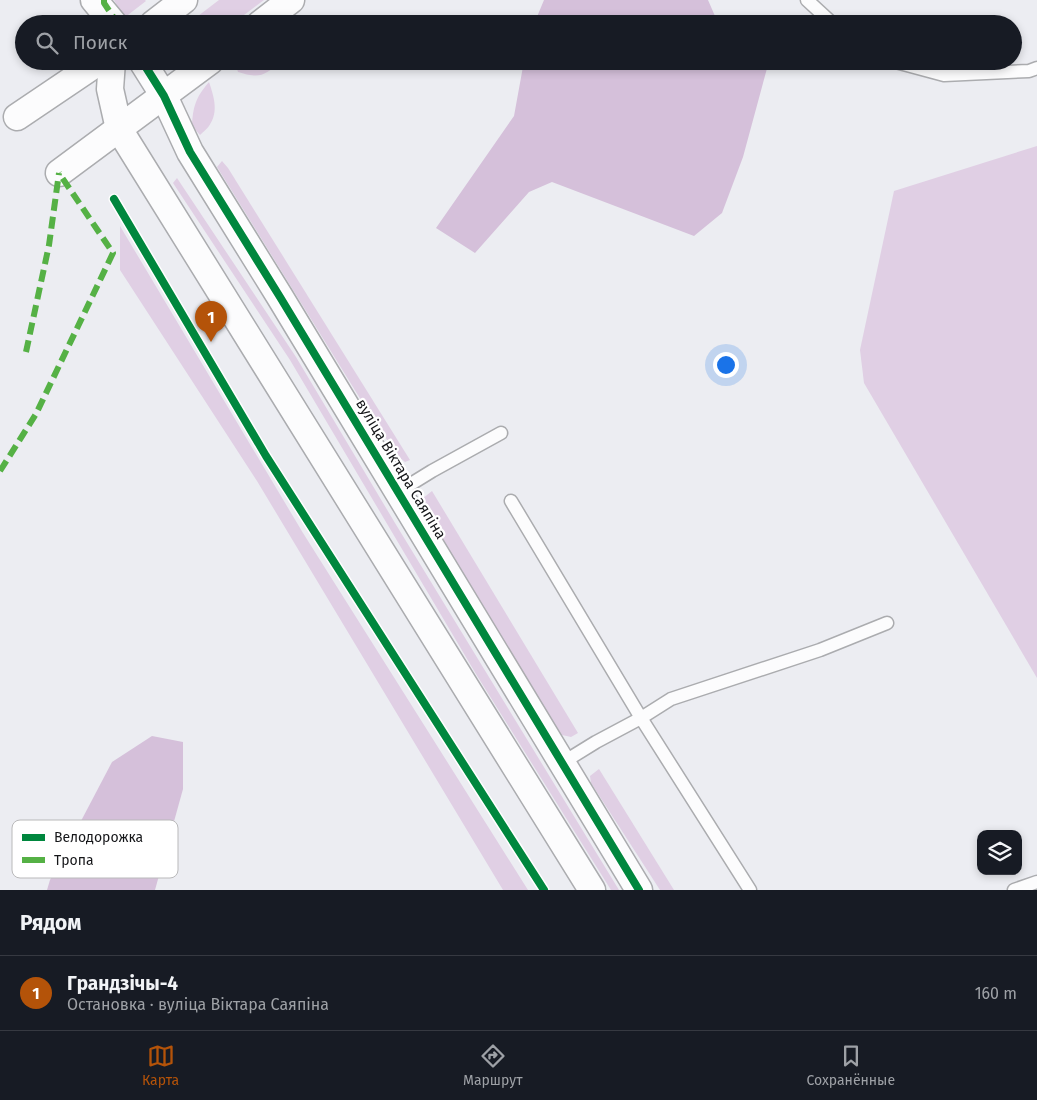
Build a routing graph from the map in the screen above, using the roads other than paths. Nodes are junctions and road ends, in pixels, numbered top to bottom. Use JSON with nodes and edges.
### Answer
{"nodes":[{"id":1,"x":94,"y":0,"type":"edge"},
{"id":2,"x":184,"y":0,"type":"edge"},
{"id":3,"x":291,"y":0,"type":"edge"},
{"id":4,"x":807,"y":0,"type":"edge"},
{"id":5,"x":106,"y":15,"type":"edge"},
{"id":6,"x":165,"y":15,"type":"edge"},
{"id":7,"x":272,"y":15,"type":"edge"},
{"id":8,"x":823,"y":15,"type":"edge"},
{"id":9,"x":1037,"y":68,"type":"edge"},
{"id":10,"x":87,"y":70,"type":"edge"},
{"id":11,"x":111,"y":70,"type":"edge"},
{"id":12,"x":148,"y":70,"type":"edge"},
{"id":13,"x":198,"y":70,"type":"edge"},
{"id":14,"x":925,"y":70,"type":"edge"},
{"id":15,"x":164,"y":96,"type":"junction"},
{"id":16,"x":17,"y":117,"type":"dead end"},
{"id":17,"x":119,"y":129,"type":"junction"},
{"id":18,"x":59,"y":173,"type":"dead end"},
{"id":19,"x":501,"y":433,"type":"dead end"},
{"id":20,"x":398,"y":492,"type":"junction"},
{"id":21,"x":511,"y":501,"type":"dead end"},
{"id":22,"x":887,"y":623,"type":"dead end"},
{"id":23,"x":641,"y":718,"type":"junction"},
{"id":24,"x":562,"y":763,"type":"junction"},
{"id":25,"x":1037,"y":882,"type":"edge"},
{"id":26,"x":592,"y":890,"type":"edge"},
{"id":27,"x":640,"y":890,"type":"edge"},
{"id":28,"x":750,"y":890,"type":"edge"},
{"id":29,"x":1014,"y":890,"type":"edge"}],
"edges":[{"from":1,"to":5,"type":"street"},
{"from":2,"to":6,"type":"street"},
{"from":3,"to":7,"type":"street"},
{"from":4,"to":8,"type":"lane"},
{"from":9,"to":14,"type":"lane"},
{"from":10,"to":16,"type":"street"},
{"from":11,"to":17,"type":"street"},
{"from":12,"to":15,"type":"street","name":"вуліца Віктара Саяпіна"},
{"from":13,"to":15,"type":"street"},
{"from":15,"to":17,"type":"street"},
{"from":15,"to":20,"type":"street","name":"вуліца Віктара Саяпіна"},
{"from":17,"to":18,"type":"street"},
{"from":17,"to":26,"type":"street"},
{"from":19,"to":20,"type":"lane"},
{"from":20,"to":24,"type":"street","name":"вуліца Віктара Саяпіна"},
{"from":21,"to":23,"type":"lane"},
{"from":22,"to":23,"type":"lane"},
{"from":23,"to":24,"type":"lane"},
{"from":23,"to":28,"type":"lane"},
{"from":24,"to":27,"type":"street","name":"вуліца Віктара Саяпіна"},
{"from":25,"to":29,"type":"lane"}]}
